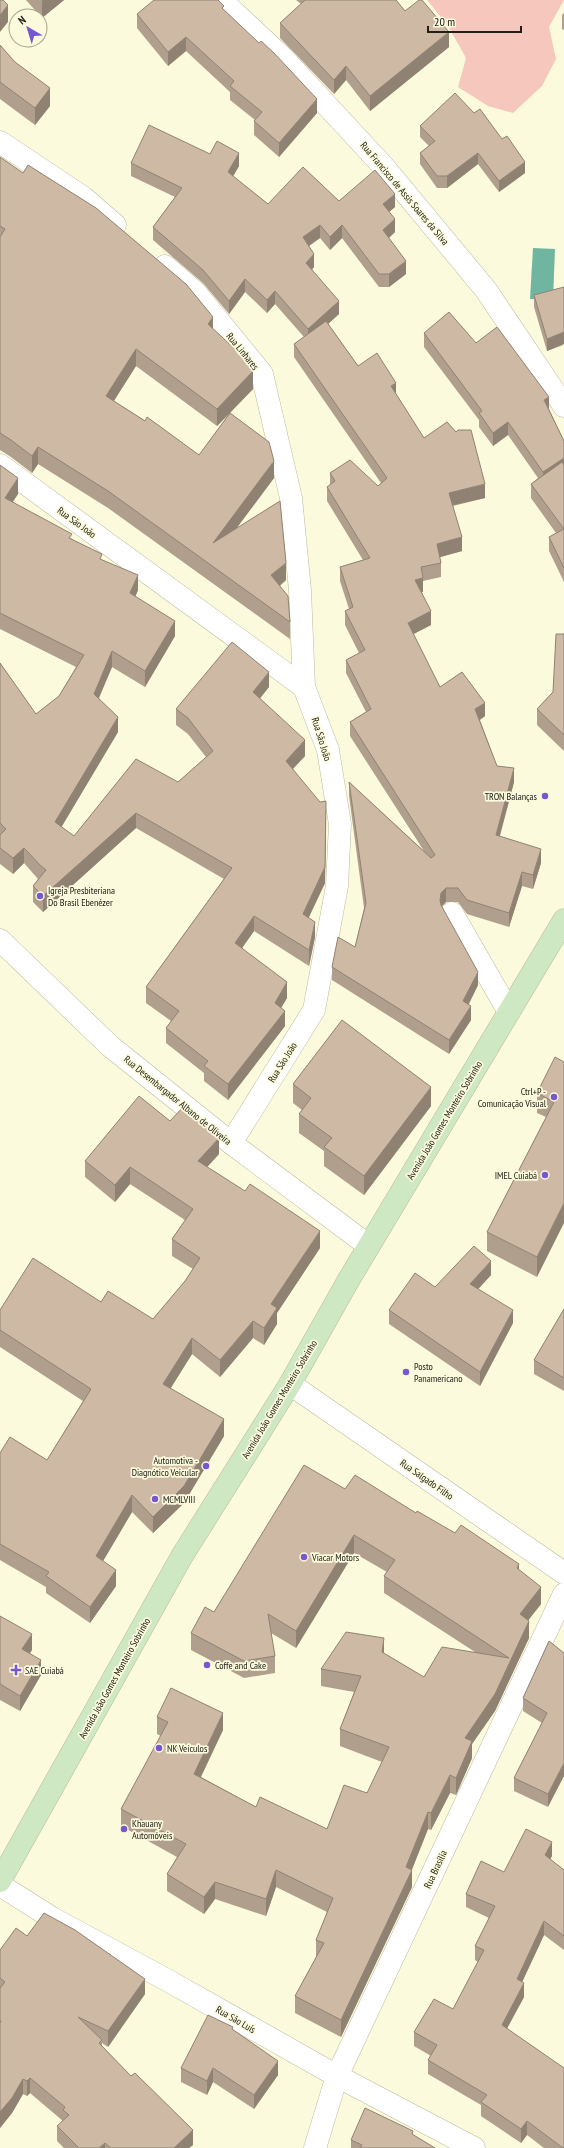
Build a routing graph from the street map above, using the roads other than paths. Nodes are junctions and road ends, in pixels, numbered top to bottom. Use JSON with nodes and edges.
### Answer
{"nodes":[{"id":1,"x":222,"y":0,"type":"edge"},
{"id":2,"x":0,"y":142,"type":"edge"},
{"id":3,"x":131,"y":238,"type":"edge"},
{"id":4,"x":148,"y":252,"type":"edge"},
{"id":5,"x":564,"y":406,"type":"edge"},
{"id":6,"x":0,"y":465,"type":"edge"},
{"id":7,"x":304,"y":687,"type":"junction"},
{"id":8,"x":452,"y":914,"type":"dead end"},
{"id":9,"x":564,"y":920,"type":"edge"},
{"id":10,"x":0,"y":940,"type":"edge"},
{"id":11,"x":509,"y":1012,"type":"junction"},
{"id":12,"x":231,"y":1143,"type":"junction"},
{"id":13,"x":369,"y":1246,"type":"junction"},
{"id":14,"x":290,"y":1384,"type":"junction"},
{"id":15,"x":564,"y":1573,"type":"edge"},
{"id":16,"x":564,"y":1594,"type":"edge"},
{"id":17,"x":0,"y":1882,"type":"edge"},
{"id":18,"x":0,"y":1885,"type":"edge"},
{"id":19,"x":337,"y":2076,"type":"junction"},
{"id":20,"x":315,"y":2148,"type":"edge"},
{"id":21,"x":474,"y":2148,"type":"edge"}],
"edges":[{"from":1,"to":5,"type":"street","name":"Rua Francisco de Assis Soares da Silva"},
{"from":2,"to":3,"type":"street"},
{"from":4,"to":7,"type":"street","name":"Rua Linhares"},
{"from":6,"to":7,"type":"street","name":"Rua São João"},
{"from":7,"to":12,"type":"street","name":"Rua São João"},
{"from":8,"to":11,"type":"street"},
{"from":9,"to":11,"type":"main road","name":"Avenida João Gomes Monteiro Sobrinho"},
{"from":10,"to":12,"type":"street","name":"Rua Desembargador Albano de Oliveira"},
{"from":11,"to":13,"type":"main road","name":"Avenida João Gomes Monteiro Sobrinho"},
{"from":12,"to":13,"type":"street","name":"Rua Desembargador Albano de Oliveira"},
{"from":13,"to":14,"type":"main road","name":"Avenida João Gomes Monteiro Sobrinho"},
{"from":14,"to":15,"type":"street","name":"Rua Salgado Filho"},
{"from":14,"to":17,"type":"main road","name":"Avenida João Gomes Monteiro Sobrinho"},
{"from":16,"to":19,"type":"street","name":"Rua Brasília"},
{"from":18,"to":19,"type":"street","name":"Rua São Luís"},
{"from":19,"to":20,"type":"street","name":"Rua Brasília"},
{"from":19,"to":21,"type":"street","name":"Rua São Luís"}]}
